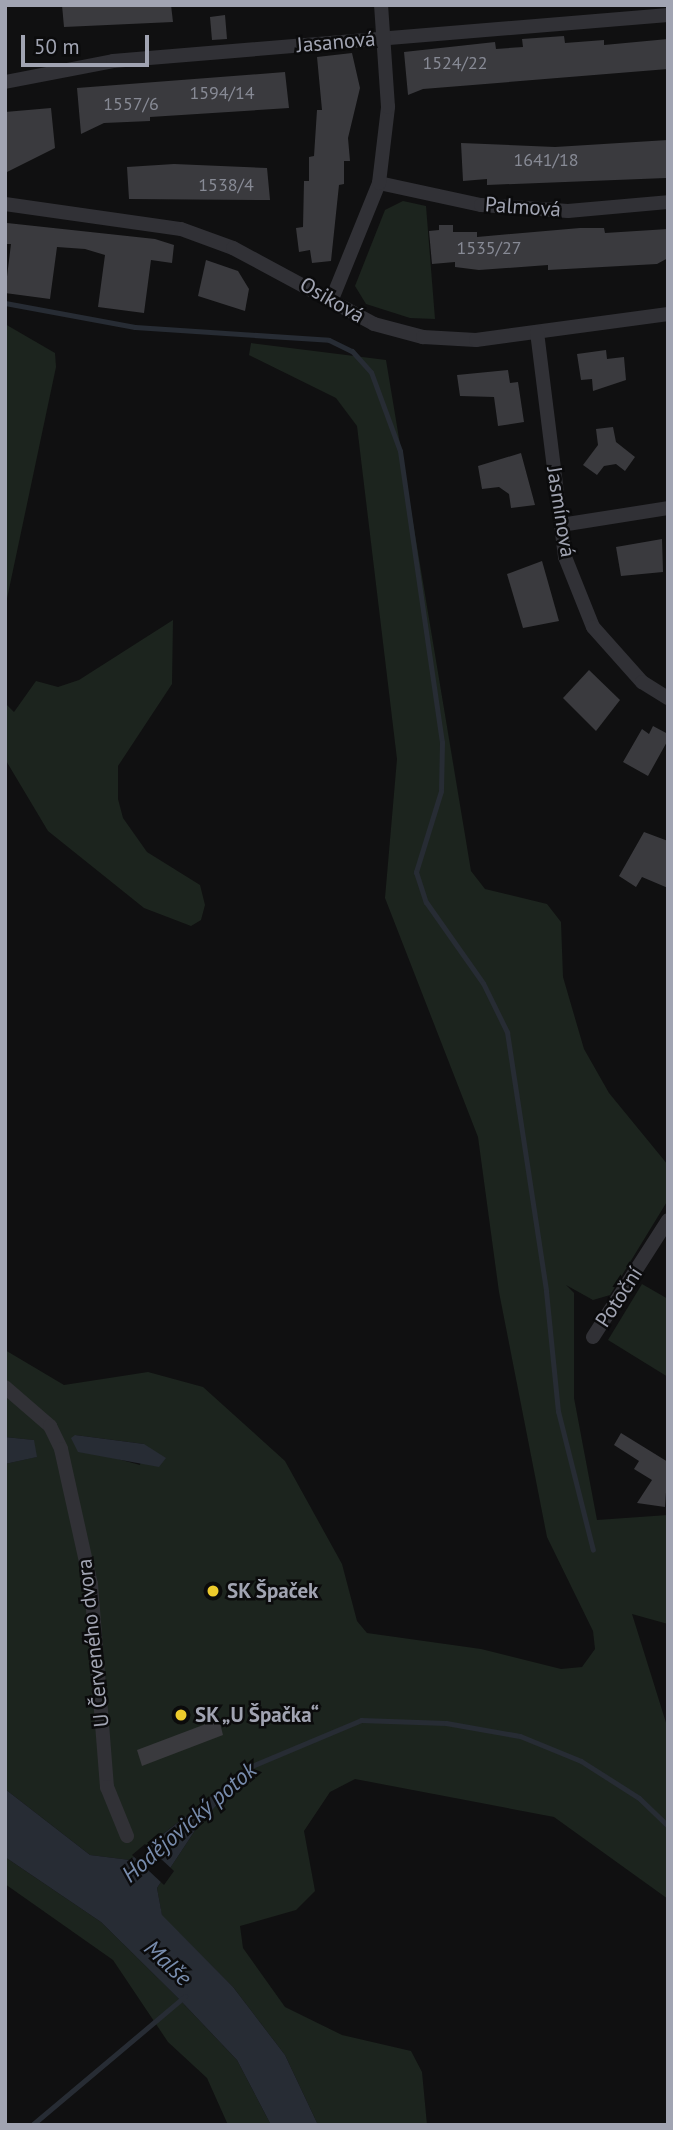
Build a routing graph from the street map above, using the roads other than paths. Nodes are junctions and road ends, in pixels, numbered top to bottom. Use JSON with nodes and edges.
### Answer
{"nodes":[{"id":1,"x":381,"y":5,"type":"edge"},
{"id":2,"x":668,"y":15,"type":"edge"},
{"id":3,"x":384,"y":38,"type":"junction"},
{"id":4,"x":5,"y":82,"type":"edge"},
{"id":5,"x":379,"y":183,"type":"junction"},
{"id":6,"x":668,"y":202,"type":"edge"},
{"id":7,"x":5,"y":204,"type":"edge"},
{"id":8,"x":332,"y":299,"type":"junction"},
{"id":9,"x":668,"y":314,"type":"edge"},
{"id":10,"x":537,"y":332,"type":"junction"},
{"id":11,"x":668,"y":508,"type":"edge"},
{"id":12,"x":561,"y":525,"type":"junction"},
{"id":13,"x":668,"y":698,"type":"edge"},
{"id":14,"x":668,"y":1220,"type":"edge"},
{"id":15,"x":593,"y":1337,"type":"dead end"},
{"id":16,"x":5,"y":1387,"type":"edge"},
{"id":17,"x":127,"y":1836,"type":"dead end"}],
"edges":[{"from":1,"to":3,"type":"street"},
{"from":2,"to":3,"type":"street","name":"Jasanová"},
{"from":3,"to":4,"type":"street","name":"Jasanová"},
{"from":3,"to":5,"type":"street"},
{"from":5,"to":6,"type":"street","name":"Palmová"},
{"from":5,"to":8,"type":"street"},
{"from":7,"to":8,"type":"street","name":"Osiková"},
{"from":8,"to":10,"type":"street","name":"Osiková"},
{"from":9,"to":10,"type":"street","name":"Osiková"},
{"from":10,"to":12,"type":"street","name":"Jasmínová"},
{"from":11,"to":12,"type":"street"},
{"from":12,"to":13,"type":"street","name":"Jasmínová"},
{"from":14,"to":15,"type":"street","name":"Potoční"},
{"from":16,"to":17,"type":"street","name":"U Červeného dvora"}]}
